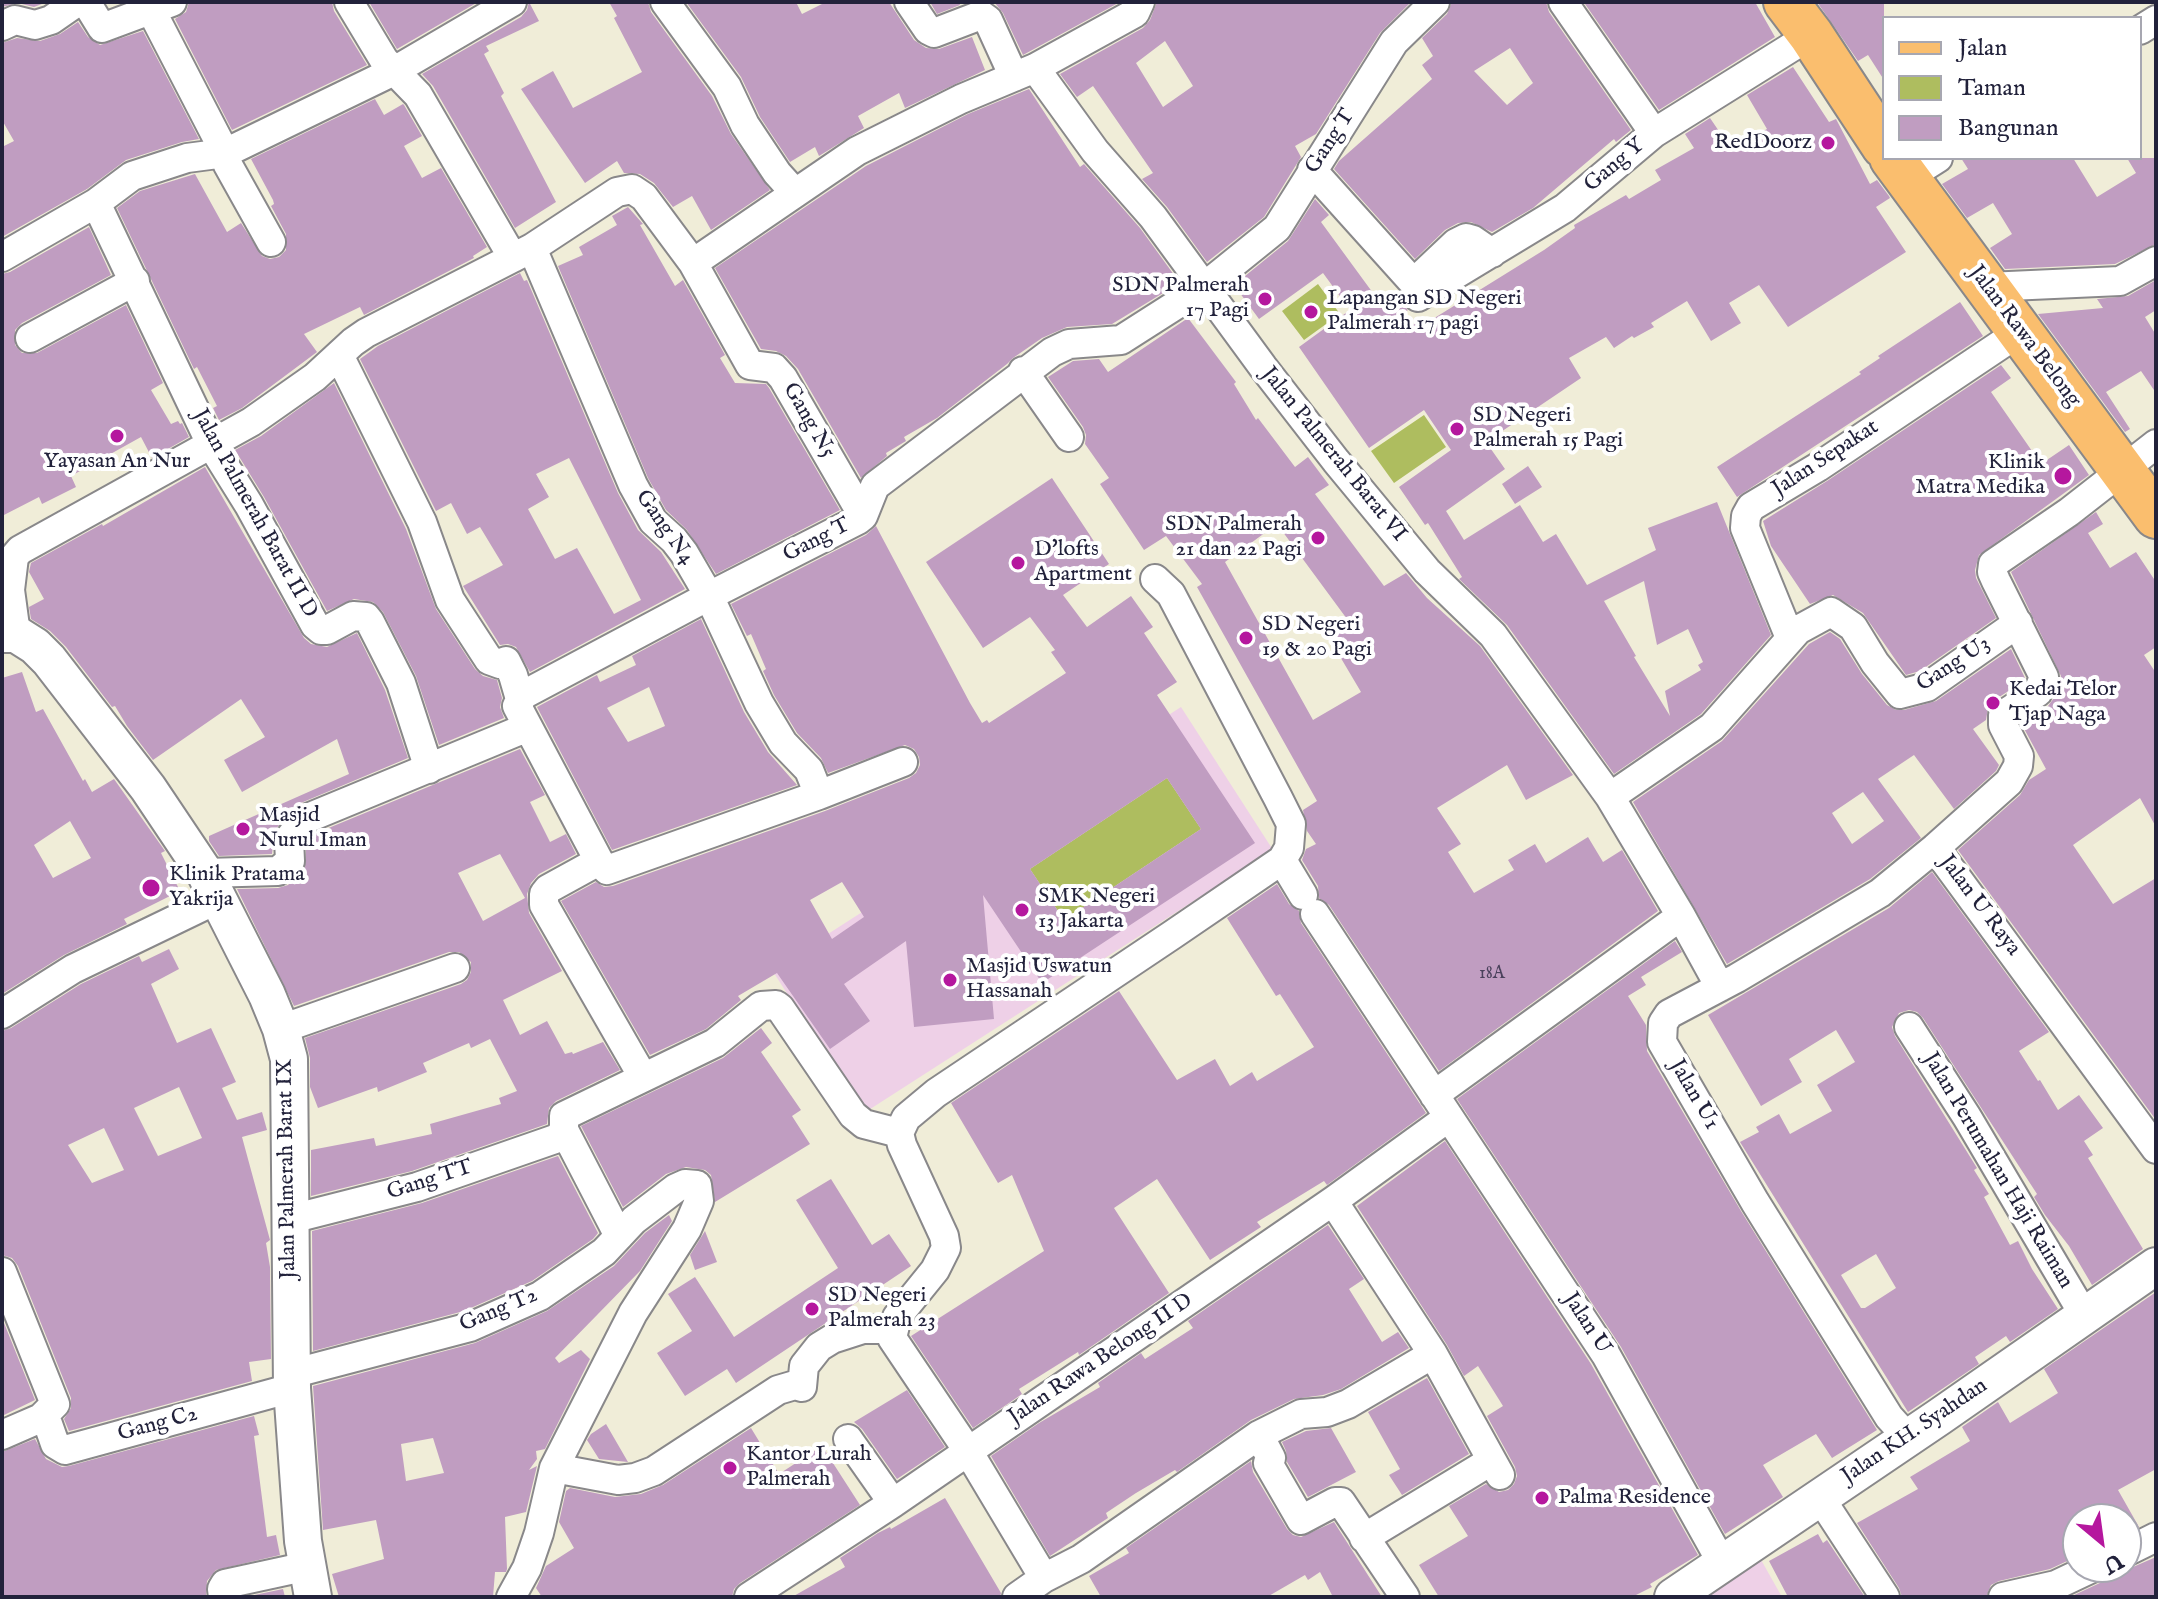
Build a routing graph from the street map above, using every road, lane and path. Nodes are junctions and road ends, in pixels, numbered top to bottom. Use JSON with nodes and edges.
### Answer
{"nodes":[{"id":1,"x":77,"y":2,"type":"edge"},
{"id":2,"x":86,"y":2,"type":"edge"},
{"id":3,"x":349,"y":2,"type":"edge"},
{"id":4,"x":512,"y":2,"type":"edge"},
{"id":5,"x":665,"y":2,"type":"edge"},
{"id":6,"x":909,"y":2,"type":"edge"},
{"id":7,"x":1140,"y":2,"type":"edge"},
{"id":8,"x":1435,"y":2,"type":"edge"},
{"id":9,"x":1563,"y":2,"type":"edge"},
{"id":10,"x":162,"y":6,"type":"edge"},
{"id":11,"x":1799,"y":18,"type":"edge"},
{"id":12,"x":2,"y":26,"type":"edge"},
{"id":13,"x":394,"y":71,"type":"junction"},
{"id":14,"x":1024,"y":72,"type":"junction"},
{"id":15,"x":1882,"y":129,"type":"edge"},
{"id":16,"x":1654,"y":133,"type":"junction"},
{"id":17,"x":225,"y":153,"type":"junction"},
{"id":18,"x":1905,"y":160,"type":"edge"},
{"id":19,"x":1312,"y":170,"type":"junction"},
{"id":20,"x":795,"y":193,"type":"junction"},
{"id":21,"x":96,"y":203,"type":"junction"},
{"id":22,"x":271,"y":242,"type":"dead end"},
{"id":23,"x":522,"y":253,"type":"junction"},
{"id":24,"x":1492,"y":253,"type":"junction"},
{"id":25,"x":2,"y":257,"type":"edge"},
{"id":26,"x":2156,"y":261,"type":"edge"},
{"id":27,"x":693,"y":263,"type":"junction"},
{"id":28,"x":135,"y":281,"type":"junction"},
{"id":29,"x":1987,"y":287,"type":"junction"},
{"id":30,"x":1208,"y":291,"type":"junction"},
{"id":31,"x":1418,"y":297,"type":"dead end"},
{"id":32,"x":2018,"y":333,"type":"junction"},
{"id":33,"x":30,"y":338,"type":"dead end"},
{"id":34,"x":339,"y":355,"type":"junction"},
{"id":35,"x":1023,"y":371,"type":"junction"},
{"id":36,"x":1069,"y":437,"type":"dead end"},
{"id":37,"x":211,"y":444,"type":"junction"},
{"id":38,"x":2139,"y":456,"type":"edge"},
{"id":39,"x":863,"y":516,"type":"junction"},
{"id":40,"x":2156,"y":516,"type":"edge"},
{"id":41,"x":1155,"y":579,"type":"dead end"},
{"id":42,"x":6,"y":584,"type":"edge"},
{"id":43,"x":709,"y":596,"type":"junction"},
{"id":44,"x":2018,"y":623,"type":"junction"},
{"id":45,"x":9,"y":634,"type":"edge"},
{"id":46,"x":1790,"y":638,"type":"junction"},
{"id":47,"x":520,"y":699,"type":"junction"},
{"id":48,"x":528,"y":727,"type":"junction"},
{"id":49,"x":903,"y":762,"type":"dead end"},
{"id":50,"x":429,"y":769,"type":"junction"},
{"id":51,"x":819,"y":795,"type":"junction"},
{"id":52,"x":1610,"y":797,"type":"junction"},
{"id":53,"x":1935,"y":848,"type":"junction"},
{"id":54,"x":1282,"y":860,"type":"junction"},
{"id":55,"x":599,"y":861,"type":"junction"},
{"id":56,"x":211,"y":886,"type":"junction"},
{"id":57,"x":1681,"y":916,"type":"junction"},
{"id":58,"x":455,"y":968,"type":"dead end"},
{"id":59,"x":1720,"y":987,"type":"junction"},
{"id":60,"x":2,"y":1014,"type":"edge"},
{"id":61,"x":1909,"y":1027,"type":"dead end"},
{"id":62,"x":281,"y":1029,"type":"junction"},
{"id":63,"x":643,"y":1077,"type":"junction"},
{"id":64,"x":1442,"y":1106,"type":"junction"},
{"id":65,"x":564,"y":1130,"type":"junction"},
{"id":66,"x":899,"y":1133,"type":"junction"},
{"id":67,"x":2156,"y":1149,"type":"edge"},
{"id":68,"x":1333,"y":1201,"type":"junction"},
{"id":69,"x":291,"y":1219,"type":"junction"},
{"id":70,"x":619,"y":1236,"type":"junction"},
{"id":71,"x":2156,"y":1266,"type":"edge"},
{"id":72,"x":2,"y":1272,"type":"edge"},
{"id":73,"x":2084,"y":1315,"type":"junction"},
{"id":74,"x":893,"y":1329,"type":"junction"},
{"id":75,"x":1433,"y":1354,"type":"junction"},
{"id":76,"x":292,"y":1381,"type":"junction"},
{"id":77,"x":41,"y":1418,"type":"junction"},
{"id":78,"x":2,"y":1435,"type":"edge"},
{"id":79,"x":1259,"y":1435,"type":"junction"},
{"id":80,"x":1908,"y":1438,"type":"junction"},
{"id":81,"x":848,"y":1439,"type":"dead end"},
{"id":82,"x":968,"y":1451,"type":"junction"},
{"id":83,"x":554,"y":1468,"type":"junction"},
{"id":84,"x":1819,"y":1496,"type":"junction"},
{"id":85,"x":893,"y":1503,"type":"junction"},
{"id":86,"x":1364,"y":1538,"type":"junction"},
{"id":87,"x":1722,"y":1563,"type":"junction"},
{"id":88,"x":1044,"y":1578,"type":"junction"},
{"id":89,"x":311,"y":1582,"type":"edge"},
{"id":90,"x":2062,"y":1582,"type":"edge"},
{"id":91,"x":223,"y":1597,"type":"edge"},
{"id":92,"x":511,"y":1597,"type":"edge"},
{"id":93,"x":749,"y":1597,"type":"edge"},
{"id":94,"x":1017,"y":1597,"type":"edge"},
{"id":95,"x":1405,"y":1597,"type":"edge"},
{"id":96,"x":1673,"y":1597,"type":"edge"},
{"id":97,"x":1885,"y":1597,"type":"edge"},
{"id":98,"x":2003,"y":1597,"type":"edge"}],
"edges":[{"from":1,"to":12,"type":"street"},
{"from":2,"to":10,"type":"street"},
{"from":3,"to":13,"type":"street","name":"Gang N4"},
{"from":4,"to":13,"type":"street"},
{"from":5,"to":20,"type":"street"},
{"from":6,"to":14,"type":"street","name":"Jalan Palmerah Barat VI"},
{"from":7,"to":14,"type":"street"},
{"from":8,"to":19,"type":"street","name":"Gang T"},
{"from":9,"to":16,"type":"street"},
{"from":10,"to":17,"type":"street"},
{"from":11,"to":15,"type":"main road","name":"Jalan Rawa Belong"},
{"from":11,"to":16,"type":"street","name":"Gang Y"},
{"from":13,"to":17,"type":"street"},
{"from":13,"to":23,"type":"street","name":"Gang N4"},
{"from":14,"to":20,"type":"street"},
{"from":14,"to":30,"type":"street","name":"Jalan Palmerah Barat VI"},
{"from":16,"to":24,"type":"street","name":"Gang Y"},
{"from":17,"to":21,"type":"street"},
{"from":17,"to":22,"type":"street"},
{"from":18,"to":29,"type":"main road","name":"Jalan Rawa Belong"},
{"from":19,"to":24,"type":"street"},
{"from":19,"to":30,"type":"street","name":"Gang T"},
{"from":20,"to":27,"type":"street"},
{"from":21,"to":25,"type":"street"},
{"from":21,"to":28,"type":"street","name":"Jalan Palmerah Barat II D"},
{"from":23,"to":27,"type":"street"},
{"from":23,"to":34,"type":"street"},
{"from":23,"to":43,"type":"street","name":"Gang N4"},
{"from":24,"to":31,"type":"street","name":"Gang Y"},
{"from":26,"to":29,"type":"street"},
{"from":27,"to":39,"type":"street","name":"Gang N5"},
{"from":28,"to":33,"type":"street"},
{"from":28,"to":37,"type":"street","name":"Jalan Palmerah Barat II D"},
{"from":29,"to":32,"type":"main road","name":"Jalan Rawa Belong"},
{"from":30,"to":35,"type":"street","name":"Gang T"},
{"from":30,"to":52,"type":"street","name":"Jalan Palmerah Barat VI"},
{"from":32,"to":38,"type":"main road","name":"Jalan Rawa Belong"},
{"from":32,"to":46,"type":"street","name":"Jalan Sepakat"},
{"from":34,"to":37,"type":"street"},
{"from":34,"to":47,"type":"street"},
{"from":35,"to":36,"type":"street"},
{"from":35,"to":39,"type":"street","name":"Gang T"},
{"from":37,"to":42,"type":"street"},
{"from":37,"to":50,"type":"street","name":"Jalan Palmerah Barat II D"},
{"from":38,"to":40,"type":"main road","name":"Jalan Rawa Belong"},
{"from":38,"to":44,"type":"street","name":"Jalan U Raya"},
{"from":39,"to":43,"type":"street","name":"Gang T"},
{"from":41,"to":54,"type":"street"},
{"from":42,"to":45,"type":"street"},
{"from":43,"to":47,"type":"street","name":"Gang T"},
{"from":43,"to":51,"type":"street","name":"Gang N4"},
{"from":44,"to":46,"type":"street","name":"Gang U3"},
{"from":44,"to":53,"type":"street","name":"Jalan U Raya"},
{"from":45,"to":56,"type":"street","name":"Jalan Palmerah Barat IX"},
{"from":46,"to":52,"type":"street"},
{"from":47,"to":48,"type":"street"},
{"from":48,"to":50,"type":"street"},
{"from":48,"to":55,"type":"street"},
{"from":49,"to":51,"type":"street"},
{"from":50,"to":56,"type":"street"},
{"from":51,"to":55,"type":"street"},
{"from":52,"to":57,"type":"street","name":"Jalan Palmerah Barat VI"},
{"from":53,"to":59,"type":"street","name":"Jalan U1"},
{"from":53,"to":67,"type":"street","name":"Jalan U Raya"},
{"from":54,"to":64,"type":"street","name":"Jalan U"},
{"from":54,"to":66,"type":"street"},
{"from":55,"to":63,"type":"street"},
{"from":56,"to":60,"type":"street"},
{"from":56,"to":62,"type":"street","name":"Jalan Palmerah Barat IX"},
{"from":57,"to":59,"type":"street"},
{"from":57,"to":64,"type":"street"},
{"from":58,"to":62,"type":"street"},
{"from":59,"to":80,"type":"street","name":"Jalan U1"},
{"from":61,"to":73,"type":"street","name":"Jalan Perumahan Haji Raiman"},
{"from":62,"to":69,"type":"street","name":"Jalan Palmerah Barat IX"},
{"from":63,"to":65,"type":"street"},
{"from":63,"to":66,"type":"street"},
{"from":64,"to":68,"type":"street","name":"Jalan Rawa Belong II D"},
{"from":64,"to":87,"type":"street","name":"Jalan U"},
{"from":65,"to":69,"type":"street","name":"Gang TT"},
{"from":65,"to":70,"type":"street"},
{"from":66,"to":74,"type":"street"},
{"from":68,"to":75,"type":"street"},
{"from":68,"to":82,"type":"street","name":"Jalan Rawa Belong II D"},
{"from":69,"to":76,"type":"street","name":"Jalan Palmerah Barat IX"},
{"from":70,"to":76,"type":"street","name":"Gang T2"},
{"from":70,"to":83,"type":"street","name":"Gang T2"},
{"from":71,"to":73,"type":"street","name":"Jalan KH. Syahdan"},
{"from":72,"to":77,"type":"street"},
{"from":73,"to":80,"type":"street","name":"Jalan KH. Syahdan"},
{"from":74,"to":82,"type":"street"},
{"from":74,"to":83,"type":"street"},
{"from":75,"to":79,"type":"street"},
{"from":75,"to":86,"type":"street"},
{"from":76,"to":77,"type":"street","name":"Gang C2"},
{"from":76,"to":89,"type":"street","name":"Jalan Palmerah Barat IX"},
{"from":77,"to":78,"type":"street"},
{"from":79,"to":86,"type":"street"},
{"from":79,"to":88,"type":"street"},
{"from":80,"to":84,"type":"street","name":"Jalan KH. Syahdan"},
{"from":81,"to":85,"type":"street"},
{"from":82,"to":85,"type":"street","name":"Jalan Rawa Belong II D"},
{"from":82,"to":88,"type":"street"},
{"from":83,"to":92,"type":"street"},
{"from":84,"to":87,"type":"street","name":"Jalan KH. Syahdan"},
{"from":84,"to":97,"type":"street"},
{"from":85,"to":93,"type":"street","name":"Jalan Rawa Belong II D"},
{"from":86,"to":95,"type":"street"},
{"from":87,"to":96,"type":"street","name":"Jalan KH. Syahdan"},
{"from":88,"to":94,"type":"street"},
{"from":89,"to":91,"type":"street"},
{"from":90,"to":98,"type":"street"}]}
